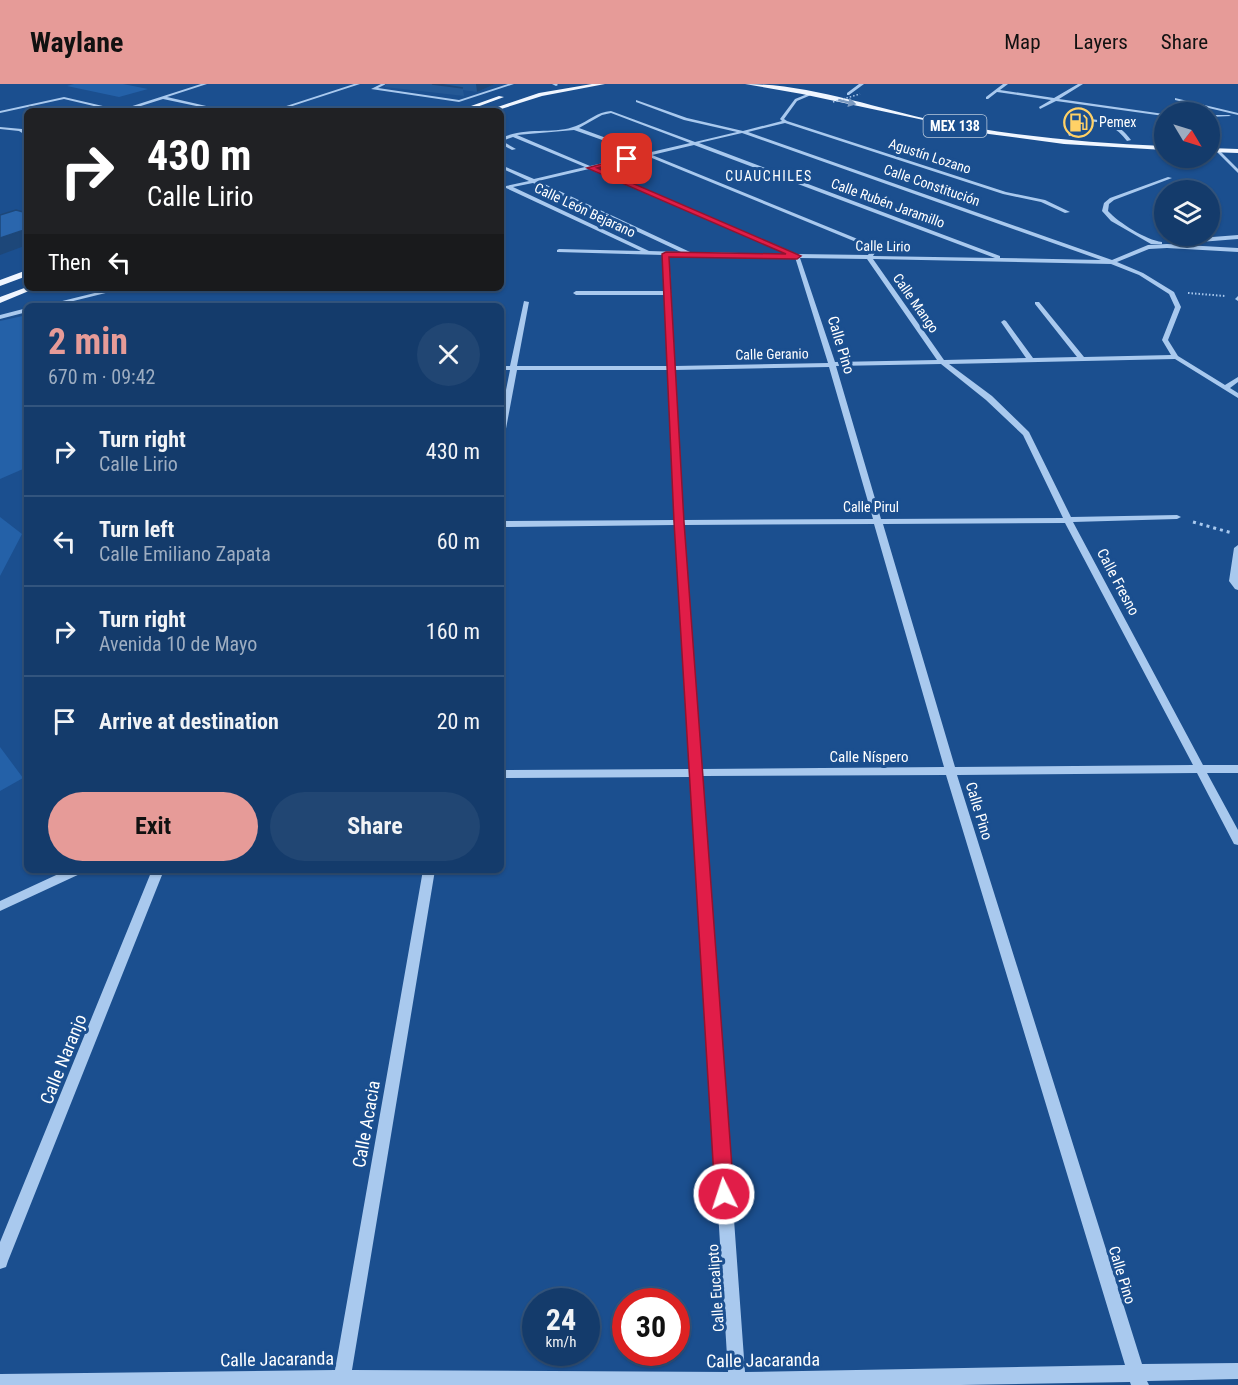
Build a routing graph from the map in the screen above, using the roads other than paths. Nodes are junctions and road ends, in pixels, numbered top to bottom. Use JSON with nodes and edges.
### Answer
{"nodes":[{"id":1,"x":205,"y":84,"type":"edge"},
{"id":2,"x":358,"y":84,"type":"edge"},
{"id":3,"x":384,"y":84,"type":"edge"},
{"id":4,"x":512,"y":84,"type":"edge"},
{"id":5,"x":524,"y":84,"type":"edge"},
{"id":6,"x":556,"y":84,"type":"edge"},
{"id":7,"x":602,"y":84,"type":"edge"},
{"id":8,"x":748,"y":84,"type":"edge"},
{"id":9,"x":796,"y":84,"type":"edge"},
{"id":10,"x":862,"y":84,"type":"edge"},
{"id":11,"x":1006,"y":84,"type":"edge"},
{"id":12,"x":1081,"y":84,"type":"edge"},
{"id":13,"x":506,"y":85,"type":"edge"},
{"id":14,"x":489,"y":87,"type":"dead end"},
{"id":15,"x":542,"y":87,"type":"junction"},
{"id":16,"x":497,"y":88,"type":"junction"},
{"id":17,"x":997,"y":91,"type":"junction"},
{"id":18,"x":518,"y":92,"type":"dead end"},
{"id":19,"x":467,"y":93,"type":"dead end"},
{"id":20,"x":478,"y":94,"type":"junction"},
{"id":21,"x":511,"y":94,"type":"joint"},
{"id":22,"x":810,"y":94,"type":"junction"},
{"id":23,"x":848,"y":94,"type":"junction"},
{"id":24,"x":163,"y":98,"type":"junction"},
{"id":25,"x":987,"y":98,"type":"dead end"},
{"id":26,"x":1176,"y":99,"type":"dead end"},
{"id":27,"x":1054,"y":100,"type":"junction"},
{"id":28,"x":637,"y":101,"type":"dead end"},
{"id":29,"x":107,"y":108,"type":"edge"},
{"id":30,"x":130,"y":108,"type":"edge"},
{"id":31,"x":211,"y":108,"type":"edge"},
{"id":32,"x":282,"y":108,"type":"edge"},
{"id":33,"x":469,"y":108,"type":"edge"},
{"id":34,"x":498,"y":108,"type":"edge"},
{"id":35,"x":1040,"y":108,"type":"dead end"},
{"id":36,"x":0,"y":112,"type":"edge"},
{"id":37,"x":1154,"y":114,"type":"edge"},
{"id":38,"x":1238,"y":115,"type":"edge"},
{"id":39,"x":1220,"y":116,"type":"edge"},
{"id":40,"x":785,"y":122,"type":"junction"},
{"id":41,"x":0,"y":128,"type":"edge"},
{"id":42,"x":574,"y":128,"type":"junction"},
{"id":43,"x":743,"y":132,"type":"junction"},
{"id":44,"x":0,"y":133,"type":"edge"},
{"id":45,"x":24,"y":133,"type":"edge"},
{"id":46,"x":24,"y":135,"type":"edge"},
{"id":47,"x":513,"y":135,"type":"junction"},
{"id":48,"x":1071,"y":135,"type":"junction"},
{"id":49,"x":504,"y":140,"type":"edge"},
{"id":50,"x":1129,"y":140,"type":"junction"},
{"id":51,"x":1154,"y":141,"type":"edge"},
{"id":52,"x":504,"y":143,"type":"edge"},
{"id":53,"x":693,"y":143,"type":"junction"},
{"id":54,"x":1220,"y":143,"type":"edge"},
{"id":55,"x":1238,"y":144,"type":"edge"},
{"id":56,"x":1154,"y":147,"type":"edge"},
{"id":57,"x":514,"y":149,"type":"dead end"},
{"id":58,"x":1220,"y":150,"type":"edge"},
{"id":59,"x":1238,"y":151,"type":"edge"},
{"id":60,"x":1220,"y":152,"type":"edge"},
{"id":61,"x":646,"y":154,"type":"junction"},
{"id":62,"x":504,"y":167,"type":"edge"},
{"id":63,"x":590,"y":168,"type":"junction"},
{"id":64,"x":1238,"y":172,"type":"edge"},
{"id":65,"x":1170,"y":178,"type":"dead end"},
{"id":66,"x":535,"y":180,"type":"junction"},
{"id":67,"x":1067,"y":212,"type":"dead end"},
{"id":68,"x":1238,"y":237,"type":"edge"},
{"id":69,"x":1238,"y":250,"type":"edge"},
{"id":70,"x":559,"y":251,"type":"dead end"},
{"id":71,"x":653,"y":254,"type":"junction"},
{"id":72,"x":666,"y":254,"type":"junction"},
{"id":73,"x":694,"y":255,"type":"junction"},
{"id":74,"x":797,"y":256,"type":"junction"},
{"id":75,"x":869,"y":258,"type":"junction"},
{"id":76,"x":1007,"y":260,"type":"junction"},
{"id":77,"x":1112,"y":262,"type":"junction"},
{"id":78,"x":24,"y":274,"type":"edge"},
{"id":79,"x":0,"y":283,"type":"edge"},
{"id":80,"x":24,"y":291,"type":"edge"},
{"id":81,"x":110,"y":291,"type":"edge"},
{"id":82,"x":576,"y":293,"type":"dead end"},
{"id":83,"x":667,"y":293,"type":"junction"},
{"id":84,"x":0,"y":300,"type":"edge"},
{"id":85,"x":526,"y":302,"type":"dead end"},
{"id":86,"x":58,"y":303,"type":"edge"},
{"id":87,"x":1037,"y":303,"type":"dead end"},
{"id":88,"x":24,"y":311,"type":"edge"},
{"id":89,"x":0,"y":316,"type":"edge"},
{"id":90,"x":1004,"y":322,"type":"dead end"},
{"id":91,"x":1176,"y":357,"type":"junction"},
{"id":92,"x":1081,"y":358,"type":"junction"},
{"id":93,"x":1031,"y":360,"type":"junction"},
{"id":94,"x":942,"y":362,"type":"junction"},
{"id":95,"x":832,"y":365,"type":"junction"},
{"id":96,"x":504,"y":368,"type":"edge"},
{"id":97,"x":512,"y":368,"type":"junction"},
{"id":98,"x":672,"y":368,"type":"junction"},
{"id":99,"x":1238,"y":379,"type":"edge"},
{"id":100,"x":1226,"y":387,"type":"junction"},
{"id":101,"x":1238,"y":396,"type":"edge"},
{"id":102,"x":504,"y":416,"type":"edge"},
{"id":103,"x":1177,"y":517,"type":"road end"},
{"id":104,"x":876,"y":520,"type":"junction"},
{"id":105,"x":1068,"y":520,"type":"junction"},
{"id":106,"x":679,"y":522,"type":"junction"},
{"id":107,"x":504,"y":524,"type":"edge"},
{"id":108,"x":1238,"y":548,"type":"edge"},
{"id":109,"x":1238,"y":587,"type":"edge"},
{"id":110,"x":1200,"y":769,"type":"junction"},
{"id":111,"x":1238,"y":769,"type":"edge"},
{"id":112,"x":951,"y":772,"type":"junction"},
{"id":113,"x":504,"y":774,"type":"edge"},
{"id":114,"x":696,"y":774,"type":"junction"},
{"id":115,"x":1238,"y":841,"type":"edge"},
{"id":116,"x":72,"y":873,"type":"edge"},
{"id":117,"x":157,"y":873,"type":"edge"},
{"id":118,"x":428,"y":873,"type":"edge"},
{"id":119,"x":0,"y":906,"type":"edge"},
{"id":120,"x":0,"y":1261,"type":"edge"},
{"id":121,"x":1238,"y":1371,"type":"edge"},
{"id":122,"x":1138,"y":1379,"type":"edge"},
{"id":123,"x":0,"y":1382,"type":"edge"},
{"id":124,"x":342,"y":1382,"type":"edge"},
{"id":125,"x":737,"y":1383,"type":"edge"}],
"edges":[{"from":1,"to":24,"type":"street"},
{"from":2,"to":32,"type":"street"},
{"from":3,"to":20,"type":"street"},
{"from":4,"to":13,"type":"street"},
{"from":5,"to":15,"type":"street"},
{"from":6,"to":15,"type":"main road"},
{"from":7,"to":34,"type":"main road"},
{"from":8,"to":22,"type":"main road","number":"MEX 138"},
{"from":9,"to":23,"type":"main road","number":"MEX 138"},
{"from":10,"to":23,"type":"street"},
{"from":11,"to":17,"type":"street"},
{"from":12,"to":27,"type":"street"},
{"from":13,"to":16,"type":"street"},
{"from":13,"to":21,"type":"street"},
{"from":14,"to":16,"type":"street"},
{"from":15,"to":18,"type":"main road"},
{"from":16,"to":20,"type":"street"},
{"from":17,"to":25,"type":"street"},
{"from":17,"to":27,"type":"street"},
{"from":19,"to":20,"type":"street"},
{"from":21,"to":33,"type":"main road"},
{"from":22,"to":40,"type":"street"},
{"from":22,"to":56,"type":"main road","number":"MEX 138","one_way":true},
{"from":23,"to":48,"type":"main road","number":"MEX 138"},
{"from":24,"to":30,"type":"street"},
{"from":24,"to":31,"type":"street"},
{"from":26,"to":38,"type":"street"},
{"from":27,"to":35,"type":"street"},
{"from":27,"to":37,"type":"street"},
{"from":28,"to":43,"type":"street","name":"Calle Constitución"},
{"from":29,"to":36,"type":"street"},
{"from":38,"to":39,"type":"street"},
{"from":40,"to":43,"type":"street"},
{"from":40,"to":67,"type":"street","name":"Agustín Lozano"},
{"from":41,"to":45,"type":"street"},
{"from":42,"to":47,"type":"street"},
{"from":42,"to":53,"type":"street","name":"Calle Rubén Jaramillo"},
{"from":42,"to":61,"type":"street"},
{"from":43,"to":53,"type":"street"},
{"from":43,"to":77,"type":"street","name":"Calle Constitución"},
{"from":44,"to":46,"type":"street"},
{"from":47,"to":49,"type":"street"},
{"from":47,"to":63,"type":"street"},
{"from":48,"to":50,"type":"main road","number":"MEX 138"},
{"from":48,"to":50,"type":"street"},
{"from":50,"to":51,"type":"main road","number":"MEX 138"},
{"from":52,"to":57,"type":"street"},
{"from":53,"to":61,"type":"street"},
{"from":53,"to":76,"type":"street","name":"Calle Rubén Jaramillo"},
{"from":54,"to":55,"type":"main road"},
{"from":58,"to":59,"type":"main road"},
{"from":60,"to":64,"type":"street"},
{"from":61,"to":63,"type":"street"},
{"from":61,"to":75,"type":"street","name":"Calle Mango"},
{"from":62,"to":66,"type":"street"},
{"from":63,"to":66,"type":"street"},
{"from":63,"to":74,"type":"street"},
{"from":65,"to":68,"type":"street"},
{"from":66,"to":71,"type":"street","name":"Calle León Bejarano"},
{"from":66,"to":73,"type":"street"},
{"from":69,"to":77,"type":"street"},
{"from":70,"to":71,"type":"street","name":"Calle Lirio"},
{"from":71,"to":72,"type":"street","name":"Calle Lirio"},
{"from":72,"to":73,"type":"street","name":"Calle Lirio"},
{"from":72,"to":83,"type":"street","name":"Calle Eucalipto"},
{"from":73,"to":74,"type":"street","name":"Calle Lirio"},
{"from":74,"to":75,"type":"street","name":"Calle Lirio"},
{"from":74,"to":95,"type":"street","name":"Calle Pino"},
{"from":75,"to":76,"type":"street","name":"Calle Lirio"},
{"from":75,"to":94,"type":"street","name":"Calle Mango"},
{"from":76,"to":77,"type":"street","name":"Calle Lirio"},
{"from":77,"to":91,"type":"street","name":"Calle Constitución"},
{"from":78,"to":79,"type":"main road"},
{"from":80,"to":84,"type":"main road"},
{"from":81,"to":86,"type":"street"},
{"from":82,"to":83,"type":"street"},
{"from":83,"to":98,"type":"street","name":"Calle Eucalipto"},
{"from":85,"to":97,"type":"street"},
{"from":87,"to":92,"type":"street"},
{"from":88,"to":89,"type":"street"},
{"from":90,"to":93,"type":"street"},
{"from":91,"to":92,"type":"street","name":"Calle Geranio"},
{"from":91,"to":100,"type":"street"},
{"from":92,"to":93,"type":"street","name":"Calle Geranio"},
{"from":93,"to":94,"type":"street","name":"Calle Geranio"},
{"from":94,"to":95,"type":"street","name":"Calle Geranio"},
{"from":94,"to":105,"type":"street","name":"Calle Fresno"},
{"from":95,"to":98,"type":"street","name":"Calle Geranio"},
{"from":95,"to":104,"type":"street","name":"Calle Pino"},
{"from":96,"to":97,"type":"street","name":"Calle Geranio"},
{"from":97,"to":98,"type":"street","name":"Calle Geranio"},
{"from":97,"to":102,"type":"street"},
{"from":98,"to":106,"type":"street","name":"Calle Eucalipto"},
{"from":99,"to":100,"type":"street"},
{"from":100,"to":101,"type":"street"},
{"from":103,"to":105,"type":"street","name":"Calle Pirul"},
{"from":104,"to":105,"type":"street","name":"Calle Pirul"},
{"from":104,"to":106,"type":"street","name":"Calle Pirul"},
{"from":104,"to":112,"type":"street","name":"Calle Pino"},
{"from":105,"to":110,"type":"street","name":"Calle Fresno"},
{"from":106,"to":107,"type":"street","name":"Calle Pirul"},
{"from":106,"to":114,"type":"street","name":"Calle Eucalipto"},
{"from":108,"to":109,"type":"street"},
{"from":110,"to":111,"type":"street","name":"Calle Níspero"},
{"from":110,"to":112,"type":"street","name":"Calle Níspero"},
{"from":110,"to":115,"type":"street","name":"Calle Fresno"},
{"from":112,"to":114,"type":"street","name":"Calle Níspero"},
{"from":112,"to":122,"type":"street","name":"Calle Pino"},
{"from":113,"to":114,"type":"street","name":"Calle Níspero"},
{"from":114,"to":125,"type":"street","name":"Calle Eucalipto"},
{"from":116,"to":119,"type":"street"},
{"from":117,"to":120,"type":"street","name":"Calle Naranjo"},
{"from":118,"to":124,"type":"street","name":"Calle Acacia"},
{"from":121,"to":122,"type":"street","name":"Calle Jacaranda"},
{"from":122,"to":125,"type":"street","name":"Calle Jacaranda"},
{"from":123,"to":124,"type":"street","name":"Calle Jacaranda"},
{"from":124,"to":125,"type":"street","name":"Calle Jacaranda"}]}
